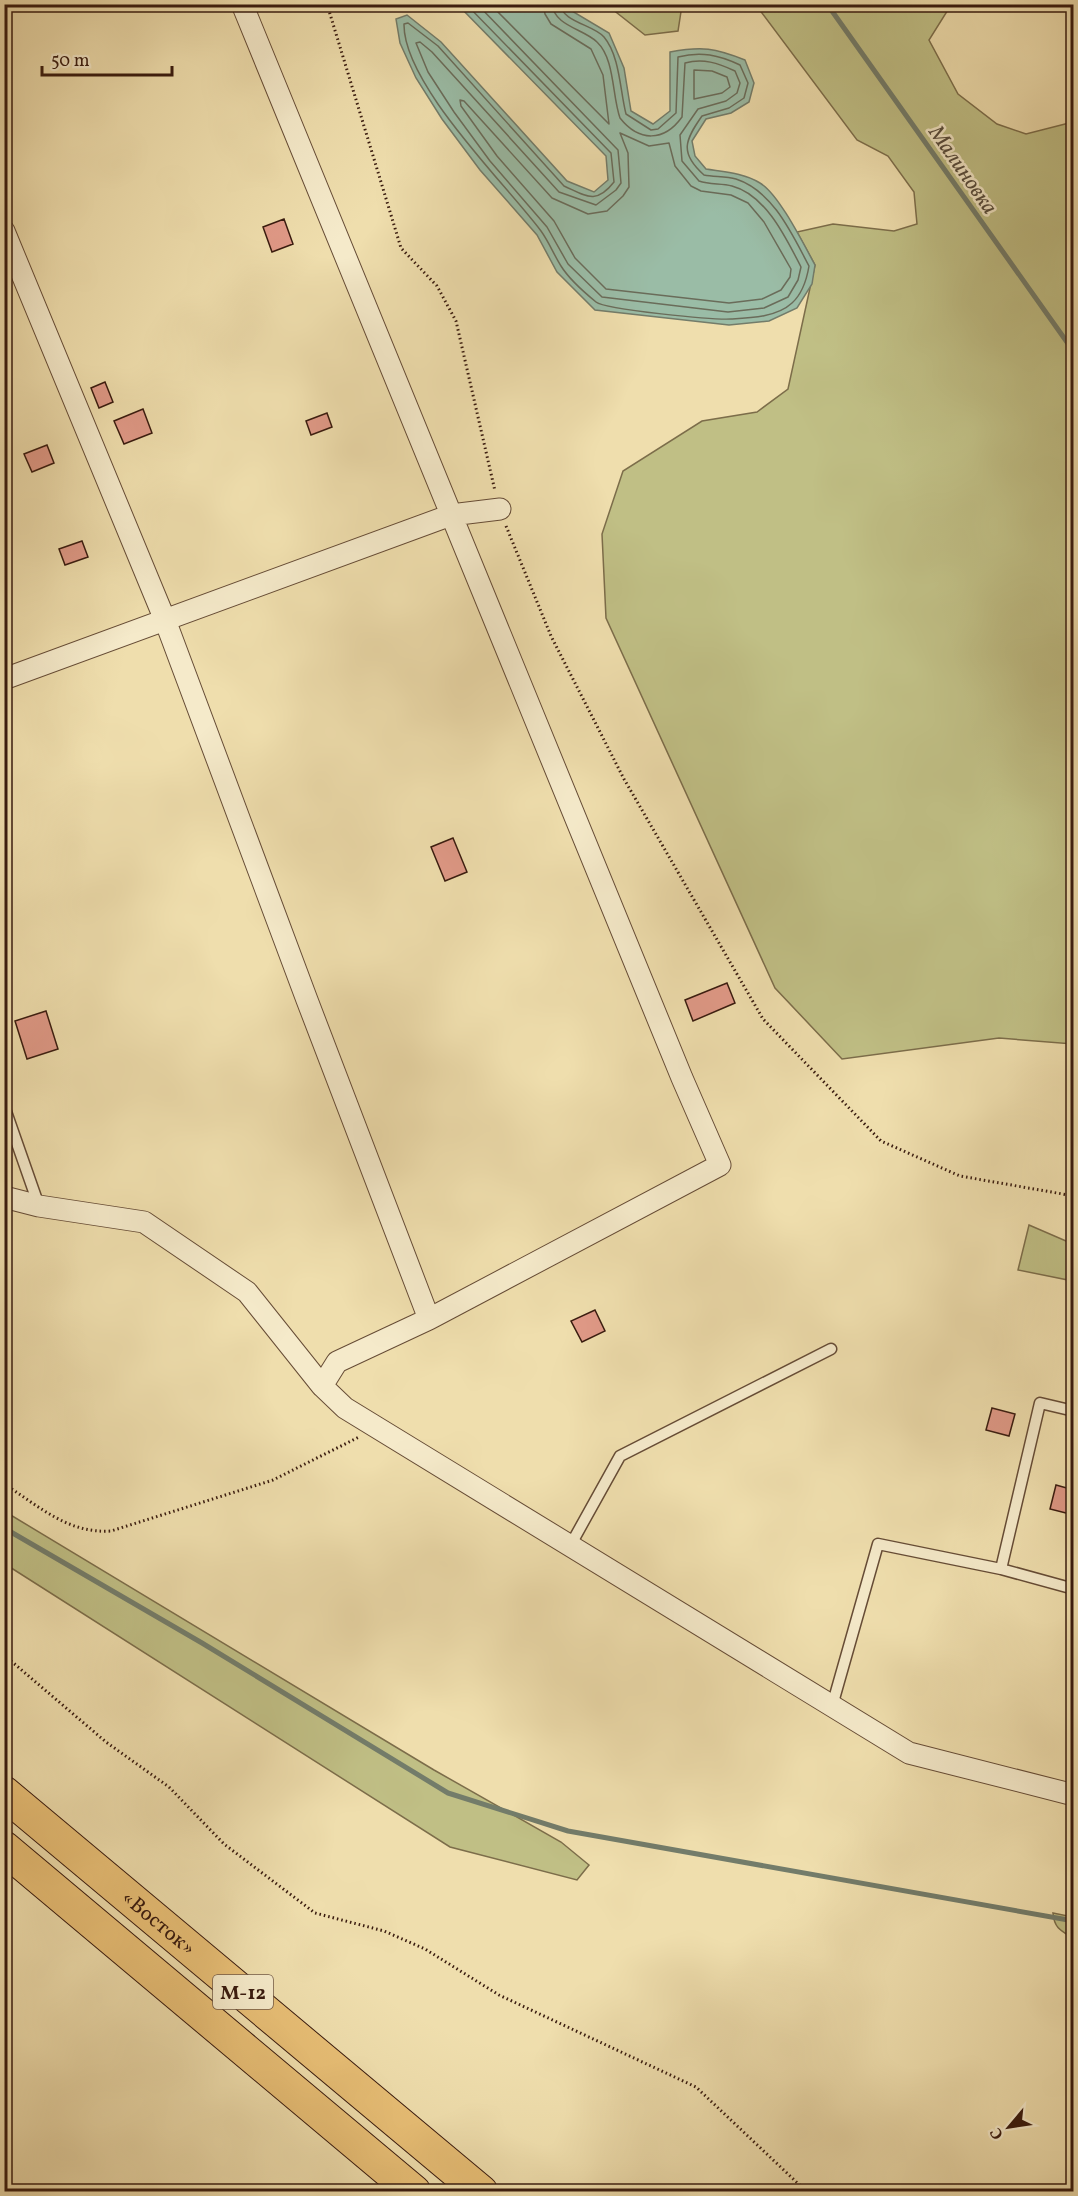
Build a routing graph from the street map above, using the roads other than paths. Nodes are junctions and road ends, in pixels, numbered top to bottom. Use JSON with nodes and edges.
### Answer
{"nodes":[{"id":1,"x":242,"y":4,"type":"edge"},
{"id":2,"x":4,"y":231,"type":"edge"},
{"id":3,"x":500,"y":509,"type":"road end"},
{"id":4,"x":451,"y":514,"type":"junction"},
{"id":5,"x":165,"y":620,"type":"junction"},
{"id":6,"x":4,"y":679,"type":"edge"},
{"id":7,"x":4,"y":1106,"type":"edge"},
{"id":8,"x":4,"y":1197,"type":"edge"},
{"id":9,"x":39,"y":1206,"type":"junction"},
{"id":10,"x":429,"y":1319,"type":"junction"},
{"id":11,"x":831,"y":1349,"type":"dead end"},
{"id":12,"x":322,"y":1386,"type":"junction"},
{"id":13,"x":1074,"y":1411,"type":"edge"},
{"id":14,"x":570,"y":1546,"type":"junction"},
{"id":15,"x":1002,"y":1569,"type":"junction"},
{"id":16,"x":1074,"y":1588,"type":"edge"},
{"id":17,"x":832,"y":1706,"type":"junction"},
{"id":18,"x":4,"y":1793,"type":"edge"},
{"id":19,"x":1074,"y":1795,"type":"edge"},
{"id":20,"x":4,"y":1848,"type":"edge"},
{"id":21,"x":414,"y":2192,"type":"edge"},
{"id":22,"x":481,"y":2192,"type":"edge"}],
"edges":[{"from":1,"to":4,"type":"street"},
{"from":2,"to":5,"type":"street"},
{"from":3,"to":4,"type":"street"},
{"from":4,"to":5,"type":"street"},
{"from":4,"to":10,"type":"street"},
{"from":5,"to":6,"type":"street"},
{"from":5,"to":10,"type":"street"},
{"from":7,"to":9,"type":"lane"},
{"from":8,"to":9,"type":"street"},
{"from":9,"to":12,"type":"street"},
{"from":10,"to":12,"type":"street"},
{"from":11,"to":14,"type":"lane"},
{"from":12,"to":14,"type":"street"},
{"from":13,"to":15,"type":"lane"},
{"from":14,"to":17,"type":"street"},
{"from":15,"to":16,"type":"lane"},
{"from":15,"to":17,"type":"lane"},
{"from":17,"to":19,"type":"street"},
{"from":18,"to":22,"type":"highway","name":"«Восток»","number":"М-12"},
{"from":20,"to":21,"type":"highway","name":"«Восток»","number":"М-12"}]}
